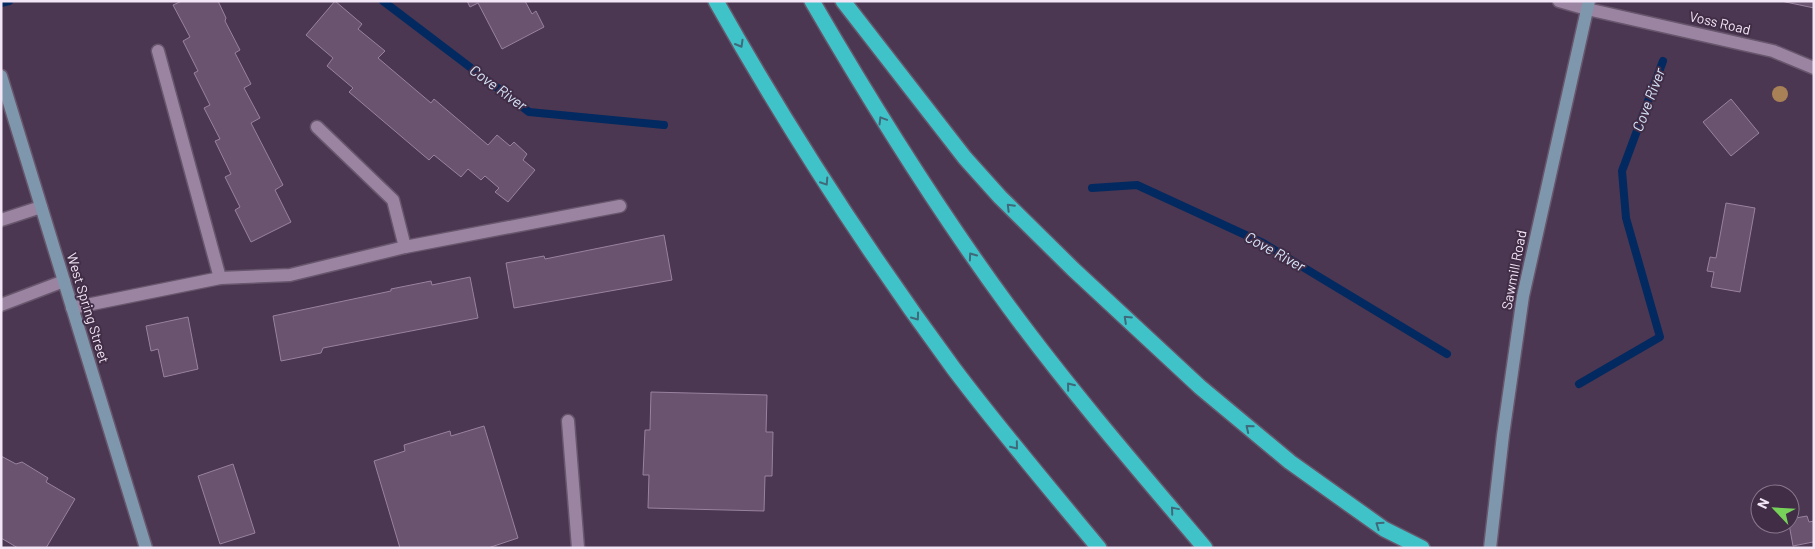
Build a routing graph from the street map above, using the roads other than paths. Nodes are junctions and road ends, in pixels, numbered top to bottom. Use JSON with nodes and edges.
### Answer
{"nodes":[{"id":1,"x":716,"y":1,"type":"edge"},
{"id":2,"x":812,"y":1,"type":"edge"},
{"id":3,"x":843,"y":1,"type":"edge"},
{"id":4,"x":1559,"y":1,"type":"edge"},
{"id":5,"x":1588,"y":5,"type":"edge"},
{"id":6,"x":158,"y":51,"type":"dead end"},
{"id":7,"x":1814,"y":68,"type":"edge"},
{"id":8,"x":1,"y":76,"type":"edge"},
{"id":9,"x":317,"y":127,"type":"dead end"},
{"id":10,"x":620,"y":206,"type":"dead end"},
{"id":11,"x":41,"y":207,"type":"junction"},
{"id":12,"x":1,"y":220,"type":"edge"},
{"id":13,"x":405,"y":247,"type":"junction"},
{"id":14,"x":220,"y":278,"type":"junction"},
{"id":15,"x":64,"y":281,"type":"junction"},
{"id":16,"x":1,"y":305,"type":"edge"},
{"id":17,"x":72,"y":308,"type":"junction"},
{"id":18,"x":568,"y":420,"type":"dead end"},
{"id":19,"x":146,"y":548,"type":"edge"},
{"id":20,"x":578,"y":548,"type":"edge"},
{"id":21,"x":1099,"y":548,"type":"edge"},
{"id":22,"x":1205,"y":548,"type":"edge"},
{"id":23,"x":1422,"y":548,"type":"edge"},
{"id":24,"x":1490,"y":548,"type":"edge"}],
"edges":[{"from":1,"to":21,"type":"highway","one_way":true},
{"from":22,"to":2,"type":"highway","one_way":true},
{"from":23,"to":3,"type":"highway","one_way":true},
{"from":4,"to":5,"type":"street","name":"Voss Road"},
{"from":5,"to":7,"type":"street","name":"Voss Road"},
{"from":5,"to":24,"type":"main road","name":"Sawmill Road"},
{"from":6,"to":14,"type":"street"},
{"from":8,"to":11,"type":"main road","name":"West Spring Street"},
{"from":9,"to":13,"type":"street"},
{"from":10,"to":13,"type":"street"},
{"from":11,"to":12,"type":"street"},
{"from":11,"to":15,"type":"main road","name":"West Spring Street"},
{"from":13,"to":14,"type":"street"},
{"from":14,"to":17,"type":"street"},
{"from":15,"to":16,"type":"street"},
{"from":15,"to":17,"type":"main road","name":"West Spring Street"},
{"from":17,"to":19,"type":"main road","name":"West Spring Street"},
{"from":18,"to":20,"type":"street"}]}
